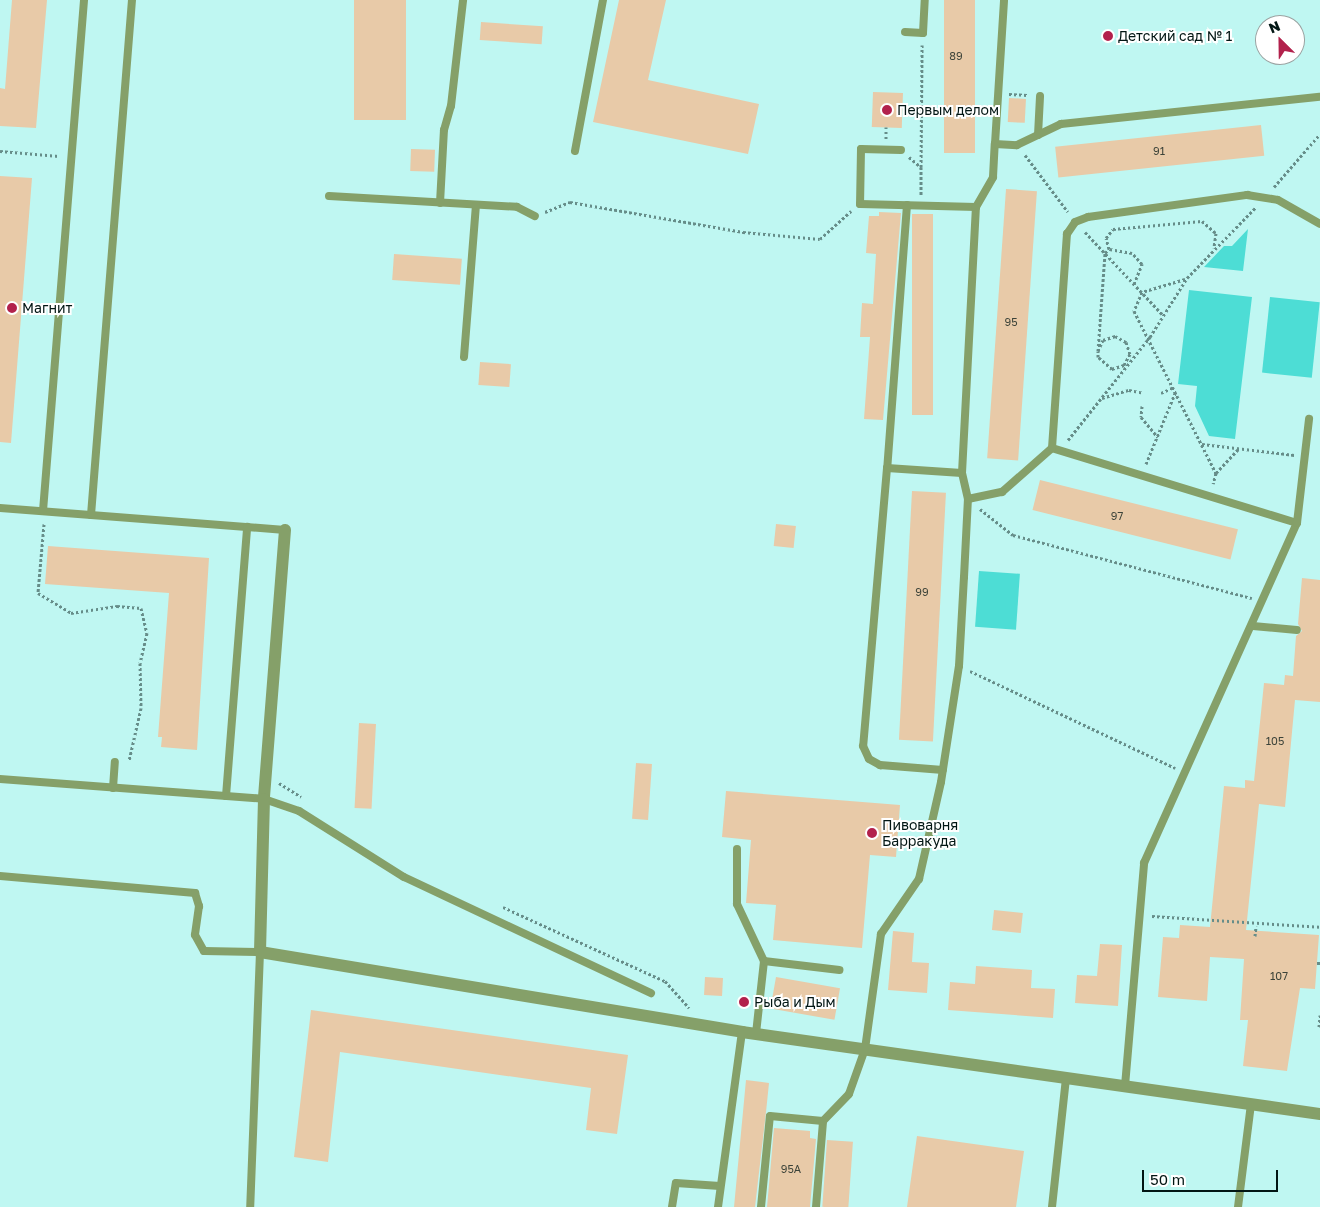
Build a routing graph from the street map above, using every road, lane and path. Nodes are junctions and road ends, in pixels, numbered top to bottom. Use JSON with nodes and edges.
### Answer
{"nodes":[{"id":1,"x":84,"y":0,"type":"edge"},
{"id":2,"x":132,"y":0,"type":"edge"},
{"id":3,"x":463,"y":0,"type":"edge"},
{"id":4,"x":604,"y":0,"type":"edge"},
{"id":5,"x":925,"y":0,"type":"edge"},
{"id":6,"x":1004,"y":0,"type":"edge"},
{"id":7,"x":905,"y":32,"type":"dead end"},
{"id":8,"x":924,"y":33,"type":"junction"},
{"id":9,"x":998,"y":93,"type":"junction"},
{"id":10,"x":1040,"y":96,"type":"joint"},
{"id":11,"x":1320,"y":97,"type":"edge"},
{"id":12,"x":1320,"y":134,"type":"edge"},
{"id":13,"x":1038,"y":135,"type":"junction"},
{"id":14,"x":995,"y":144,"type":"junction"},
{"id":15,"x":1017,"y":146,"type":"junction"},
{"id":16,"x":901,"y":150,"type":"joint"},
{"id":17,"x":0,"y":151,"type":"edge"},
{"id":18,"x":575,"y":151,"type":"dead end"},
{"id":19,"x":71,"y":156,"type":"junction"},
{"id":20,"x":921,"y":166,"type":"junction"},
{"id":21,"x":329,"y":196,"type":"dead end"},
{"id":22,"x":1266,"y":197,"type":"junction"},
{"id":23,"x":440,"y":202,"type":"junction"},
{"id":24,"x":860,"y":204,"type":"junction"},
{"id":25,"x":476,"y":205,"type":"junction"},
{"id":26,"x":907,"y":205,"type":"junction"},
{"id":27,"x":921,"y":205,"type":"junction"},
{"id":28,"x":976,"y":207,"type":"junction"},
{"id":29,"x":535,"y":216,"type":"joint"},
{"id":30,"x":1075,"y":222,"type":"junction"},
{"id":31,"x":1320,"y":224,"type":"edge"},
{"id":32,"x":1109,"y":249,"type":"junction"},
{"id":33,"x":1213,"y":251,"type":"junction"},
{"id":34,"x":1105,"y":253,"type":"junction"},
{"id":35,"x":1187,"y":278,"type":"junction"},
{"id":36,"x":1134,"y":284,"type":"junction"},
{"id":37,"x":1142,"y":292,"type":"junction"},
{"id":38,"x":1163,"y":315,"type":"junction"},
{"id":39,"x":1150,"y":337,"type":"junction"},
{"id":40,"x":1098,"y":351,"type":"junction"},
{"id":41,"x":464,"y":357,"type":"dead end"},
{"id":42,"x":1129,"y":361,"type":"junction"},
{"id":43,"x":1175,"y":389,"type":"junction"},
{"id":44,"x":1144,"y":393,"type":"dead end"},
{"id":45,"x":1161,"y":393,"type":"dead end"},
{"id":46,"x":1102,"y":398,"type":"junction"},
{"id":47,"x":1142,"y":406,"type":"dead end"},
{"id":48,"x":1309,"y":419,"type":"dead end"},
{"id":49,"x":1158,"y":438,"type":"junction"},
{"id":50,"x":1202,"y":444,"type":"junction"},
{"id":51,"x":1052,"y":448,"type":"junction"},
{"id":52,"x":1239,"y":448,"type":"junction"},
{"id":53,"x":1304,"y":456,"type":"junction"},
{"id":54,"x":888,"y":468,"type":"junction"},
{"id":55,"x":1216,"y":473,"type":"junction"},
{"id":56,"x":962,"y":474,"type":"junction"},
{"id":57,"x":1140,"y":475,"type":"junction"},
{"id":58,"x":1209,"y":496,"type":"junction"},
{"id":59,"x":968,"y":499,"type":"junction"},
{"id":60,"x":0,"y":508,"type":"edge"},
{"id":61,"x":44,"y":511,"type":"junction"},
{"id":62,"x":91,"y":515,"type":"junction"},
{"id":63,"x":1297,"y":523,"type":"junction"},
{"id":64,"x":247,"y":527,"type":"junction"},
{"id":65,"x":285,"y":530,"type":"joint"},
{"id":66,"x":1263,"y":602,"type":"junction"},
{"id":67,"x":1254,"y":626,"type":"junction"},
{"id":68,"x":1297,"y":630,"type":"dead end"},
{"id":69,"x":959,"y":666,"type":"junction"},
{"id":70,"x":115,"y":762,"type":"dead end"},
{"id":71,"x":943,"y":770,"type":"junction"},
{"id":72,"x":1182,"y":771,"type":"junction"},
{"id":73,"x":266,"y":774,"type":"junction"},
{"id":74,"x":0,"y":779,"type":"edge"},
{"id":75,"x":113,"y":788,"type":"junction"},
{"id":76,"x":126,"y":789,"type":"junction"},
{"id":77,"x":226,"y":796,"type":"junction"},
{"id":78,"x":264,"y":799,"type":"junction"},
{"id":79,"x":306,"y":800,"type":"dead end"},
{"id":80,"x":737,"y":848,"type":"dead end"},
{"id":81,"x":0,"y":876,"type":"edge"},
{"id":82,"x":498,"y":905,"type":"dead end"},
{"id":83,"x":1139,"y":915,"type":"junction"},
{"id":84,"x":1256,"y":926,"type":"junction"},
{"id":85,"x":1320,"y":927,"type":"edge"},
{"id":86,"x":1255,"y":936,"type":"dead end"},
{"id":87,"x":260,"y":952,"type":"junction"},
{"id":88,"x":764,"y":961,"type":"junction"},
{"id":89,"x":839,"y":970,"type":"dead end"},
{"id":90,"x":651,"y":993,"type":"dead end"},
{"id":91,"x":1320,"y":1015,"type":"edge"},
{"id":92,"x":704,"y":1025,"type":"junction"},
{"id":93,"x":1319,"y":1027,"type":"edge"},
{"id":94,"x":742,"y":1032,"type":"junction"},
{"id":95,"x":756,"y":1033,"type":"junction"},
{"id":96,"x":865,"y":1050,"type":"junction"},
{"id":97,"x":1066,"y":1078,"type":"junction"},
{"id":98,"x":1125,"y":1086,"type":"junction"},
{"id":99,"x":1251,"y":1104,"type":"junction"},
{"id":100,"x":1320,"y":1114,"type":"edge"},
{"id":101,"x":823,"y":1121,"type":"junction"},
{"id":102,"x":720,"y":1186,"type":"junction"},
{"id":103,"x":250,"y":1207,"type":"edge"},
{"id":104,"x":672,"y":1207,"type":"edge"},
{"id":105,"x":718,"y":1207,"type":"edge"},
{"id":106,"x":761,"y":1207,"type":"edge"},
{"id":107,"x":816,"y":1207,"type":"edge"},
{"id":108,"x":1052,"y":1207,"type":"edge"},
{"id":109,"x":1238,"y":1207,"type":"edge"}],
"edges":[{"from":1,"to":19,"type":"lane"},
{"from":2,"to":62,"type":"lane"},
{"from":3,"to":23,"type":"lane"},
{"from":4,"to":18,"type":"lane"},
{"from":5,"to":8,"type":"lane"},
{"from":6,"to":9,"type":"lane"},
{"from":7,"to":8,"type":"lane"},
{"from":8,"to":20,"type":"path"},
{"from":9,"to":10,"type":"path"},
{"from":9,"to":14,"type":"lane"},
{"from":10,"to":13,"type":"lane"},
{"from":11,"to":13,"type":"lane"},
{"from":12,"to":22,"type":"path"},
{"from":13,"to":15,"type":"lane"},
{"from":14,"to":15,"type":"lane"},
{"from":14,"to":28,"type":"lane"},
{"from":15,"to":30,"type":"path"},
{"from":16,"to":20,"type":"path"},
{"from":16,"to":24,"type":"lane"},
{"from":17,"to":19,"type":"path"},
{"from":19,"to":61,"type":"lane"},
{"from":20,"to":27,"type":"path"},
{"from":21,"to":23,"type":"lane"},
{"from":22,"to":30,"type":"lane"},
{"from":22,"to":31,"type":"lane"},
{"from":22,"to":33,"type":"path"},
{"from":23,"to":25,"type":"lane"},
{"from":24,"to":26,"type":"lane"},
{"from":24,"to":29,"type":"path"},
{"from":25,"to":29,"type":"lane"},
{"from":25,"to":41,"type":"lane"},
{"from":26,"to":27,"type":"lane"},
{"from":26,"to":54,"type":"lane"},
{"from":27,"to":28,"type":"lane"},
{"from":28,"to":56,"type":"lane"},
{"from":30,"to":34,"type":"path"},
{"from":30,"to":51,"type":"lane"},
{"from":32,"to":33,"type":"path"},
{"from":32,"to":34,"type":"path"},
{"from":32,"to":36,"type":"path"},
{"from":33,"to":35,"type":"path"},
{"from":34,"to":36,"type":"path"},
{"from":34,"to":40,"type":"path"},
{"from":35,"to":37,"type":"path"},
{"from":35,"to":38,"type":"path"},
{"from":36,"to":37,"type":"path"},
{"from":37,"to":38,"type":"path"},
{"from":37,"to":39,"type":"path"},
{"from":38,"to":39,"type":"path"},
{"from":39,"to":42,"type":"path"},
{"from":39,"to":43,"type":"path"},
{"from":40,"to":42,"type":"path"},
{"from":40,"to":42,"type":"path"},
{"from":42,"to":46,"type":"path"},
{"from":43,"to":45,"type":"path"},
{"from":43,"to":49,"type":"path"},
{"from":43,"to":50,"type":"path"},
{"from":44,"to":46,"type":"path"},
{"from":46,"to":51,"type":"path"},
{"from":47,"to":49,"type":"path"},
{"from":48,"to":53,"type":"lane"},
{"from":49,"to":57,"type":"path"},
{"from":50,"to":52,"type":"path"},
{"from":50,"to":55,"type":"path"},
{"from":51,"to":57,"type":"lane"},
{"from":51,"to":59,"type":"lane"},
{"from":52,"to":53,"type":"path"},
{"from":52,"to":55,"type":"path"},
{"from":53,"to":63,"type":"lane"},
{"from":54,"to":56,"type":"lane"},
{"from":54,"to":71,"type":"lane"},
{"from":55,"to":58,"type":"path"},
{"from":56,"to":59,"type":"lane"},
{"from":57,"to":58,"type":"lane"},
{"from":58,"to":63,"type":"lane"},
{"from":59,"to":66,"type":"path"},
{"from":59,"to":69,"type":"lane"},
{"from":60,"to":61,"type":"lane"},
{"from":61,"to":62,"type":"lane"},
{"from":61,"to":76,"type":"path"},
{"from":62,"to":64,"type":"lane"},
{"from":63,"to":66,"type":"lane"},
{"from":64,"to":65,"type":"lane"},
{"from":64,"to":77,"type":"lane"},
{"from":65,"to":73,"type":"street"},
{"from":66,"to":67,"type":"lane"},
{"from":67,"to":68,"type":"lane"},
{"from":67,"to":72,"type":"lane"},
{"from":69,"to":71,"type":"lane"},
{"from":69,"to":72,"type":"path"},
{"from":70,"to":75,"type":"lane"},
{"from":71,"to":96,"type":"lane"},
{"from":72,"to":83,"type":"lane"},
{"from":73,"to":78,"type":"street"},
{"from":73,"to":79,"type":"path"},
{"from":74,"to":75,"type":"lane"},
{"from":75,"to":76,"type":"lane"},
{"from":76,"to":77,"type":"lane"},
{"from":77,"to":78,"type":"lane"},
{"from":78,"to":87,"type":"street"},
{"from":78,"to":90,"type":"lane"},
{"from":80,"to":88,"type":"lane"},
{"from":81,"to":87,"type":"lane"},
{"from":82,"to":92,"type":"path"},
{"from":83,"to":84,"type":"path"},
{"from":83,"to":98,"type":"lane"},
{"from":84,"to":85,"type":"path"},
{"from":84,"to":86,"type":"path"},
{"from":87,"to":92,"type":"street"},
{"from":87,"to":103,"type":"lane"},
{"from":88,"to":89,"type":"lane"},
{"from":88,"to":95,"type":"lane"},
{"from":91,"to":93,"type":"path"},
{"from":92,"to":94,"type":"street"},
{"from":94,"to":95,"type":"street"},
{"from":94,"to":102,"type":"lane"},
{"from":95,"to":96,"type":"street"},
{"from":96,"to":97,"type":"street"},
{"from":96,"to":101,"type":"lane"},
{"from":97,"to":98,"type":"street"},
{"from":97,"to":108,"type":"lane"},
{"from":98,"to":99,"type":"street"},
{"from":99,"to":100,"type":"street"},
{"from":99,"to":109,"type":"lane"},
{"from":101,"to":106,"type":"lane"},
{"from":101,"to":107,"type":"lane"},
{"from":102,"to":104,"type":"lane"},
{"from":102,"to":105,"type":"lane"}]}
